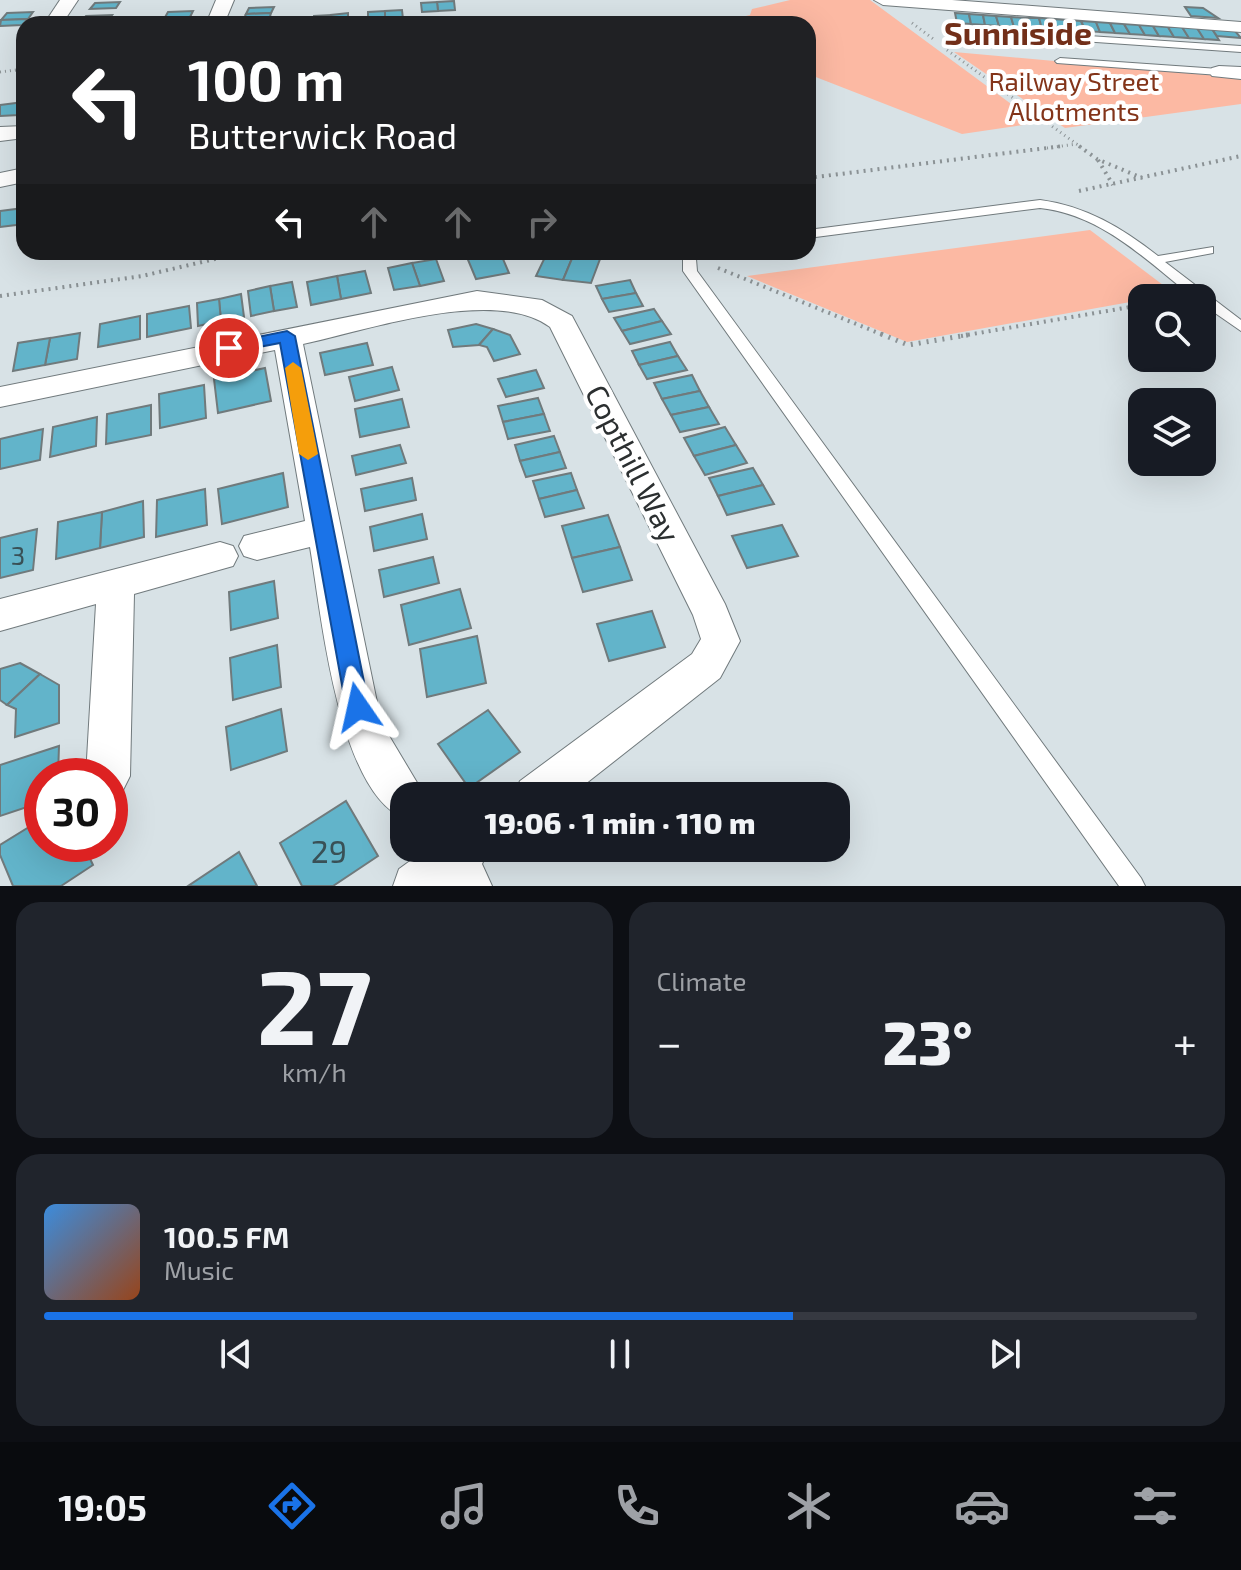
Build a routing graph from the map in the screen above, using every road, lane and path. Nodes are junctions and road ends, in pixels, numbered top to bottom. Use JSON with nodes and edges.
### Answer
{"nodes":[{"id":1,"x":885,"y":1,"type":"edge"},
{"id":2,"x":1215,"y":8,"type":"dead end"},
{"id":3,"x":1241,"y":26,"type":"edge"},
{"id":4,"x":953,"y":30,"type":"dead end"},
{"id":5,"x":1241,"y":49,"type":"edge"},
{"id":6,"x":1060,"y":61,"type":"dead end"},
{"id":7,"x":1219,"y":72,"type":"joint"},
{"id":8,"x":1241,"y":73,"type":"edge"},
{"id":9,"x":1077,"y":144,"type":"junction"},
{"id":10,"x":1097,"y":159,"type":"junction"},
{"id":11,"x":816,"y":177,"type":"edge"},
{"id":12,"x":1144,"y":179,"type":"dead end"},
{"id":13,"x":1113,"y":186,"type":"dead end"},
{"id":14,"x":816,"y":233,"type":"edge"},
{"id":15,"x":1208,"y":250,"type":"dead end"},
{"id":16,"x":211,"y":260,"type":"edge"},
{"id":17,"x":689,"y":260,"type":"edge"},
{"id":18,"x":1153,"y":261,"type":"junction"},
{"id":19,"x":711,"y":265,"type":"dead end"},
{"id":20,"x":1183,"y":284,"type":"edge"},
{"id":21,"x":0,"y":296,"type":"edge"},
{"id":22,"x":1128,"y":307,"type":"edge"},
{"id":23,"x":1216,"y":308,"type":"edge"},
{"id":24,"x":1241,"y":327,"type":"edge"},
{"id":25,"x":287,"y":336,"type":"junction"},
{"id":26,"x":0,"y":397,"type":"edge"},
{"id":27,"x":322,"y":530,"type":"junction"},
{"id":28,"x":257,"y":546,"type":"dead end"},
{"id":29,"x":220,"y":556,"type":"dead end"},
{"id":30,"x":116,"y":584,"type":"junction"},
{"id":31,"x":0,"y":615,"type":"edge"},
{"id":32,"x":109,"y":758,"type":"edge"},
{"id":33,"x":393,"y":782,"type":"edge"},
{"id":34,"x":553,"y":782,"type":"edge"},
{"id":35,"x":1133,"y":886,"type":"edge"}],
"edges":[{"from":1,"to":3,"type":"street"},
{"from":1,"to":9,"type":"path"},
{"from":2,"to":3,"type":"street"},
{"from":4,"to":5,"type":"lane"},
{"from":6,"to":7,"type":"lane"},
{"from":7,"to":8,"type":"street"},
{"from":9,"to":10,"type":"path"},
{"from":9,"to":11,"type":"path"},
{"from":10,"to":12,"type":"path"},
{"from":10,"to":13,"type":"path"},
{"from":14,"to":18,"type":"lane"},
{"from":15,"to":18,"type":"lane"},
{"from":16,"to":21,"type":"path"},
{"from":17,"to":35,"type":"lane"},
{"from":18,"to":20,"type":"lane"},
{"from":19,"to":22,"type":"path"},
{"from":23,"to":24,"type":"lane"},
{"from":25,"to":26,"type":"street"},
{"from":25,"to":27,"type":"street"},
{"from":25,"to":34,"type":"street","name":"Copthill Way"},
{"from":27,"to":28,"type":"street"},
{"from":27,"to":33,"type":"street"},
{"from":29,"to":30,"type":"street"},
{"from":30,"to":31,"type":"street"},
{"from":30,"to":32,"type":"street"}]}
